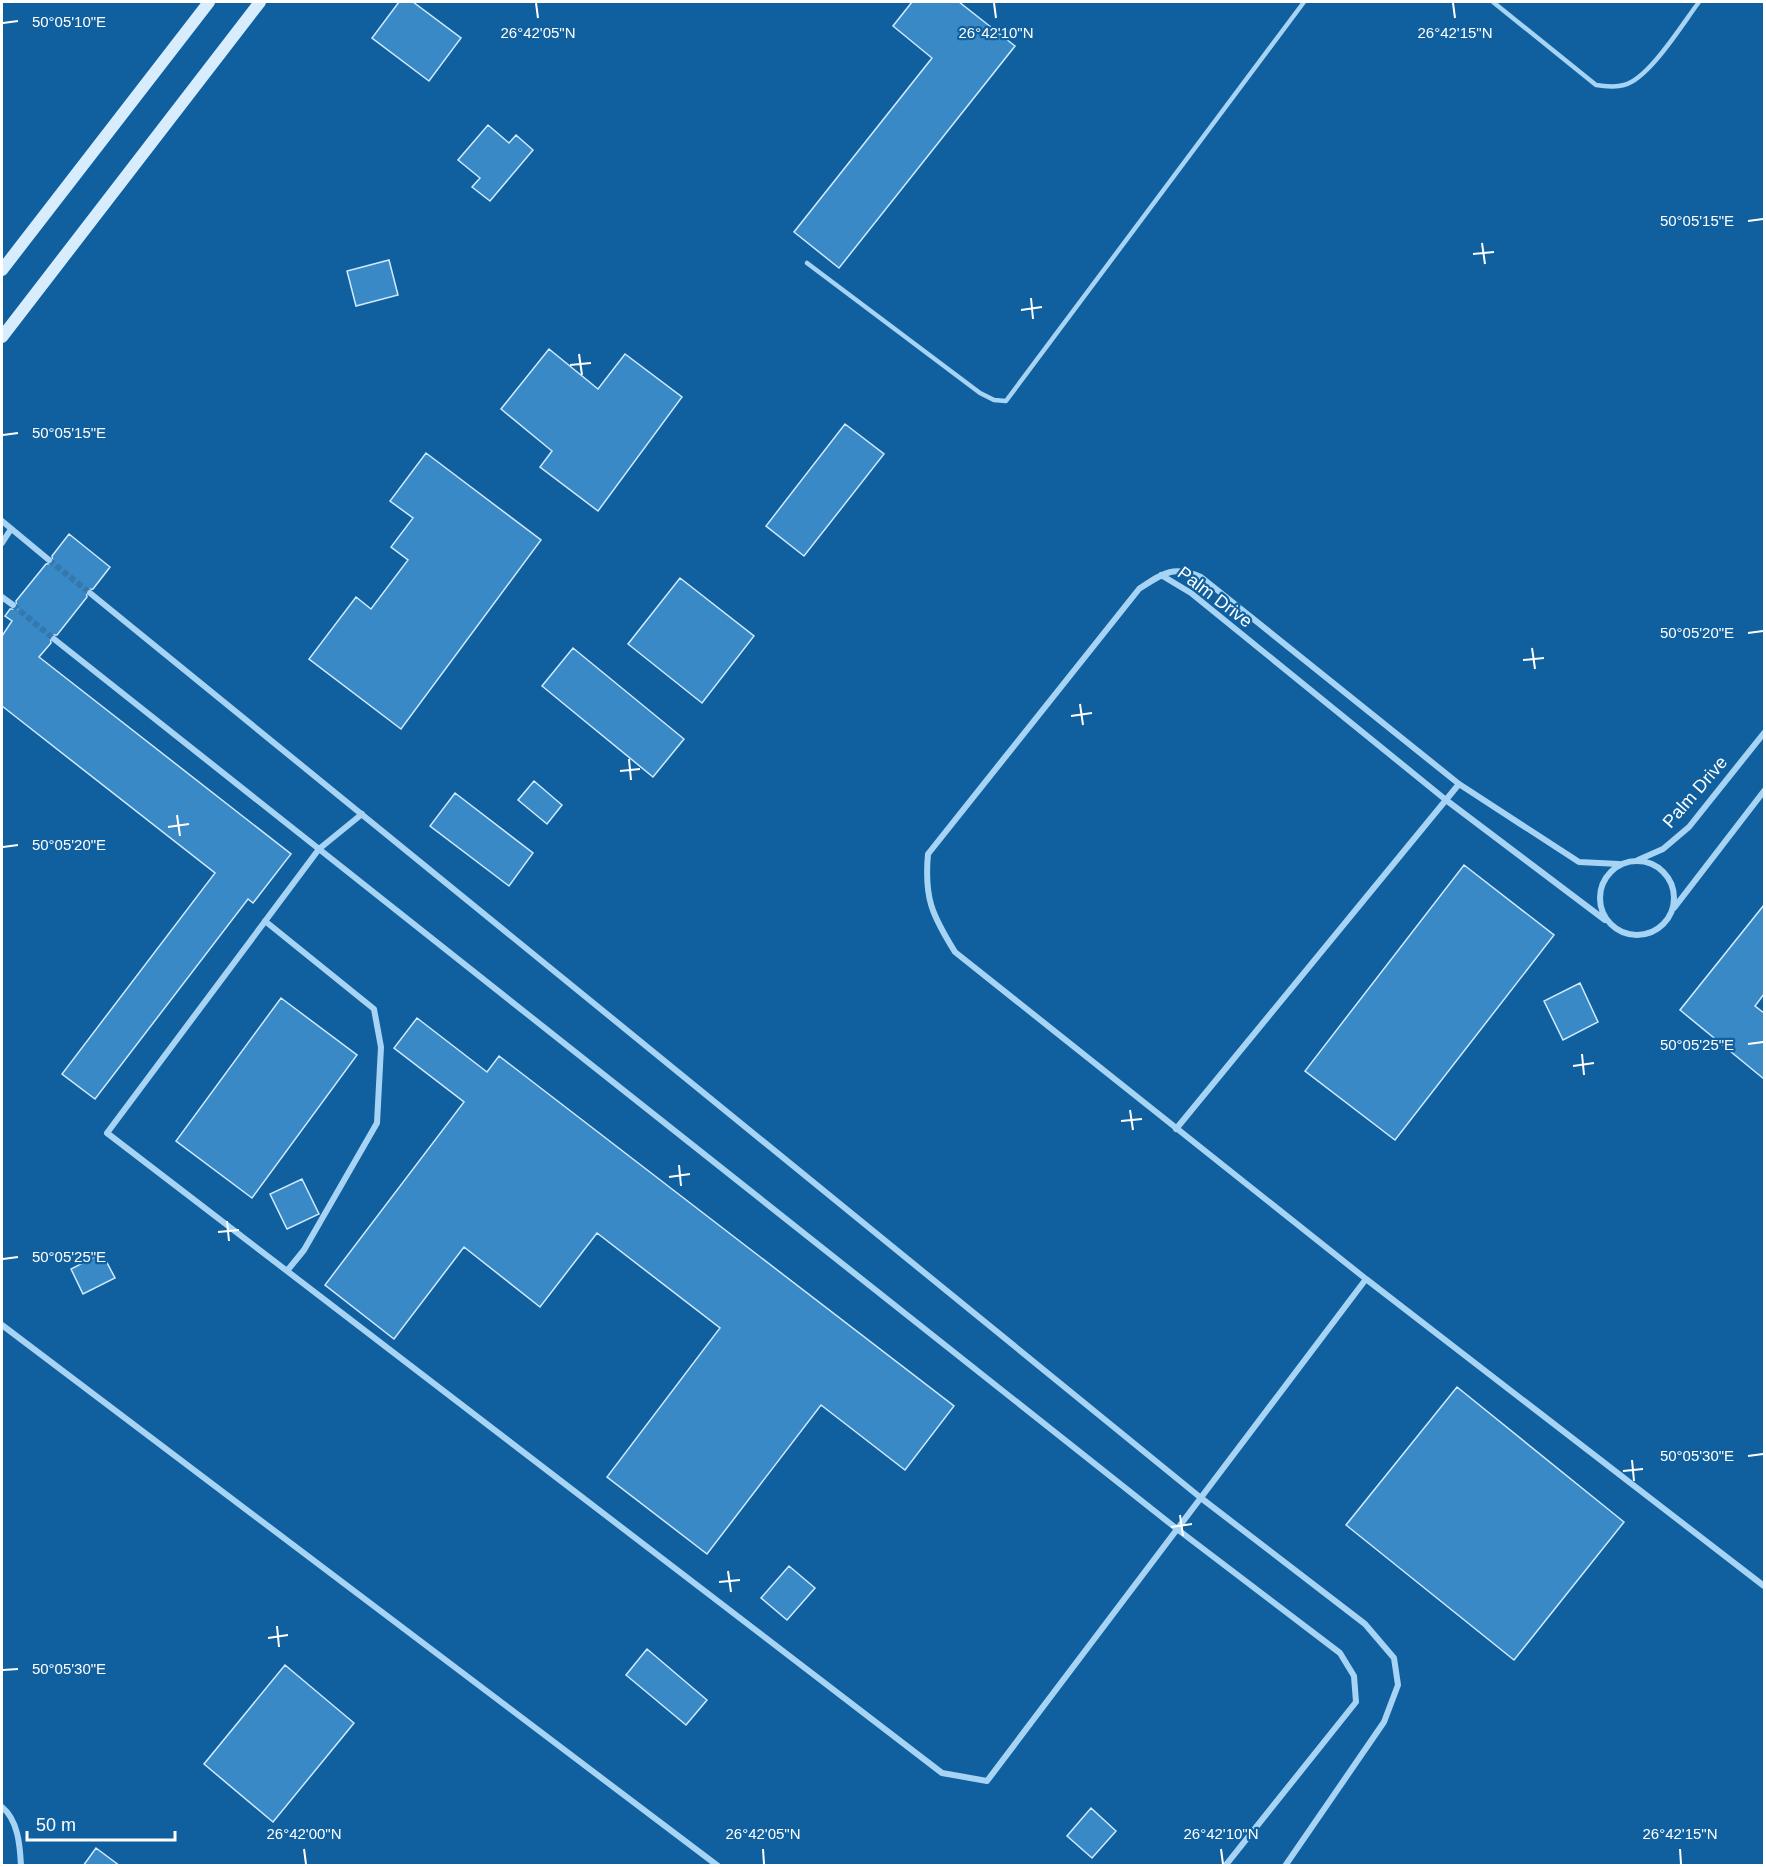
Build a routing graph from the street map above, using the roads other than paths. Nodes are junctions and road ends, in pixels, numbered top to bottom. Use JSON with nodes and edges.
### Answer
{"nodes":[{"id":1,"x":209,"y":2,"type":"edge"},
{"id":2,"x":260,"y":2,"type":"edge"},
{"id":3,"x":1304,"y":2,"type":"edge"},
{"id":4,"x":1493,"y":2,"type":"edge"},
{"id":5,"x":1698,"y":2,"type":"edge"},
{"id":6,"x":807,"y":263,"type":"dead end"},
{"id":7,"x":2,"y":270,"type":"edge"},
{"id":8,"x":2,"y":337,"type":"edge"},
{"id":9,"x":2,"y":521,"type":"edge"},
{"id":10,"x":11,"y":529,"type":"junction"},
{"id":11,"x":2,"y":543,"type":"edge"},
{"id":12,"x":49,"y":560,"type":"tunnel mouth"},
{"id":13,"x":1160,"y":575,"type":"junction"},
{"id":14,"x":90,"y":593,"type":"tunnel mouth"},
{"id":15,"x":2,"y":597,"type":"edge"},
{"id":16,"x":13,"y":606,"type":"tunnel mouth"},
{"id":17,"x":54,"y":639,"type":"tunnel mouth"},
{"id":18,"x":1764,"y":733,"type":"edge"},
{"id":19,"x":1459,"y":784,"type":"junction"},
{"id":20,"x":1764,"y":791,"type":"edge"},
{"id":21,"x":1446,"y":800,"type":"junction"},
{"id":22,"x":362,"y":814,"type":"junction"},
{"id":23,"x":319,"y":849,"type":"junction"},
{"id":24,"x":1638,"y":860,"type":"junction"},
{"id":25,"x":1619,"y":864,"type":"junction"},
{"id":26,"x":1674,"y":908,"type":"junction"},
{"id":27,"x":1605,"y":920,"type":"junction"},
{"id":28,"x":265,"y":921,"type":"junction"},
{"id":29,"x":1176,"y":1129,"type":"junction"},
{"id":30,"x":287,"y":1271,"type":"junction"},
{"id":31,"x":1366,"y":1279,"type":"junction"},
{"id":32,"x":2,"y":1325,"type":"edge"},
{"id":33,"x":1201,"y":1498,"type":"junction"},
{"id":34,"x":1177,"y":1529,"type":"junction"},
{"id":35,"x":1764,"y":1586,"type":"edge"},
{"id":36,"x":2,"y":1807,"type":"edge"},
{"id":37,"x":21,"y":1866,"type":"edge"},
{"id":38,"x":718,"y":1866,"type":"edge"},
{"id":39,"x":1226,"y":1866,"type":"edge"},
{"id":40,"x":1285,"y":1866,"type":"edge"}],
"edges":[{"from":1,"to":7,"type":"main road"},
{"from":2,"to":8,"type":"main road"},
{"from":3,"to":6,"type":"lane"},
{"from":4,"to":5,"type":"lane"},
{"from":9,"to":10,"type":"street"},
{"from":10,"to":11,"type":"street"},
{"from":10,"to":12,"type":"street"},
{"from":13,"to":19,"type":"street","name":"Palm Drive"},
{"from":13,"to":21,"type":"street","name":"Palm Drive"},
{"from":13,"to":29,"type":"street"},
{"from":14,"to":22,"type":"street"},
{"from":15,"to":16,"type":"street"},
{"from":17,"to":23,"type":"street"},
{"from":18,"to":24,"type":"street","name":"Palm Drive"},
{"from":19,"to":21,"type":"street"},
{"from":19,"to":25,"type":"street","name":"Palm Drive"},
{"from":20,"to":26,"type":"street","name":"Palm Drive"},
{"from":21,"to":27,"type":"street","name":"Palm Drive"},
{"from":21,"to":29,"type":"street"},
{"from":22,"to":23,"type":"street"},
{"from":22,"to":33,"type":"street"},
{"from":23,"to":28,"type":"street"},
{"from":23,"to":34,"type":"street"},
{"from":24,"to":25,"type":"street","name":"Palm Drive"},
{"from":24,"to":26,"type":"street"},
{"from":25,"to":27,"type":"street"},
{"from":26,"to":27,"type":"street","name":"Palm Drive"},
{"from":28,"to":30,"type":"street"},
{"from":28,"to":30,"type":"street"},
{"from":29,"to":31,"type":"street"},
{"from":30,"to":34,"type":"street"},
{"from":31,"to":33,"type":"street"},
{"from":31,"to":35,"type":"street"},
{"from":32,"to":38,"type":"street"},
{"from":33,"to":34,"type":"street"},
{"from":33,"to":40,"type":"street"},
{"from":34,"to":39,"type":"street"},
{"from":36,"to":37,"type":"street"}]}
